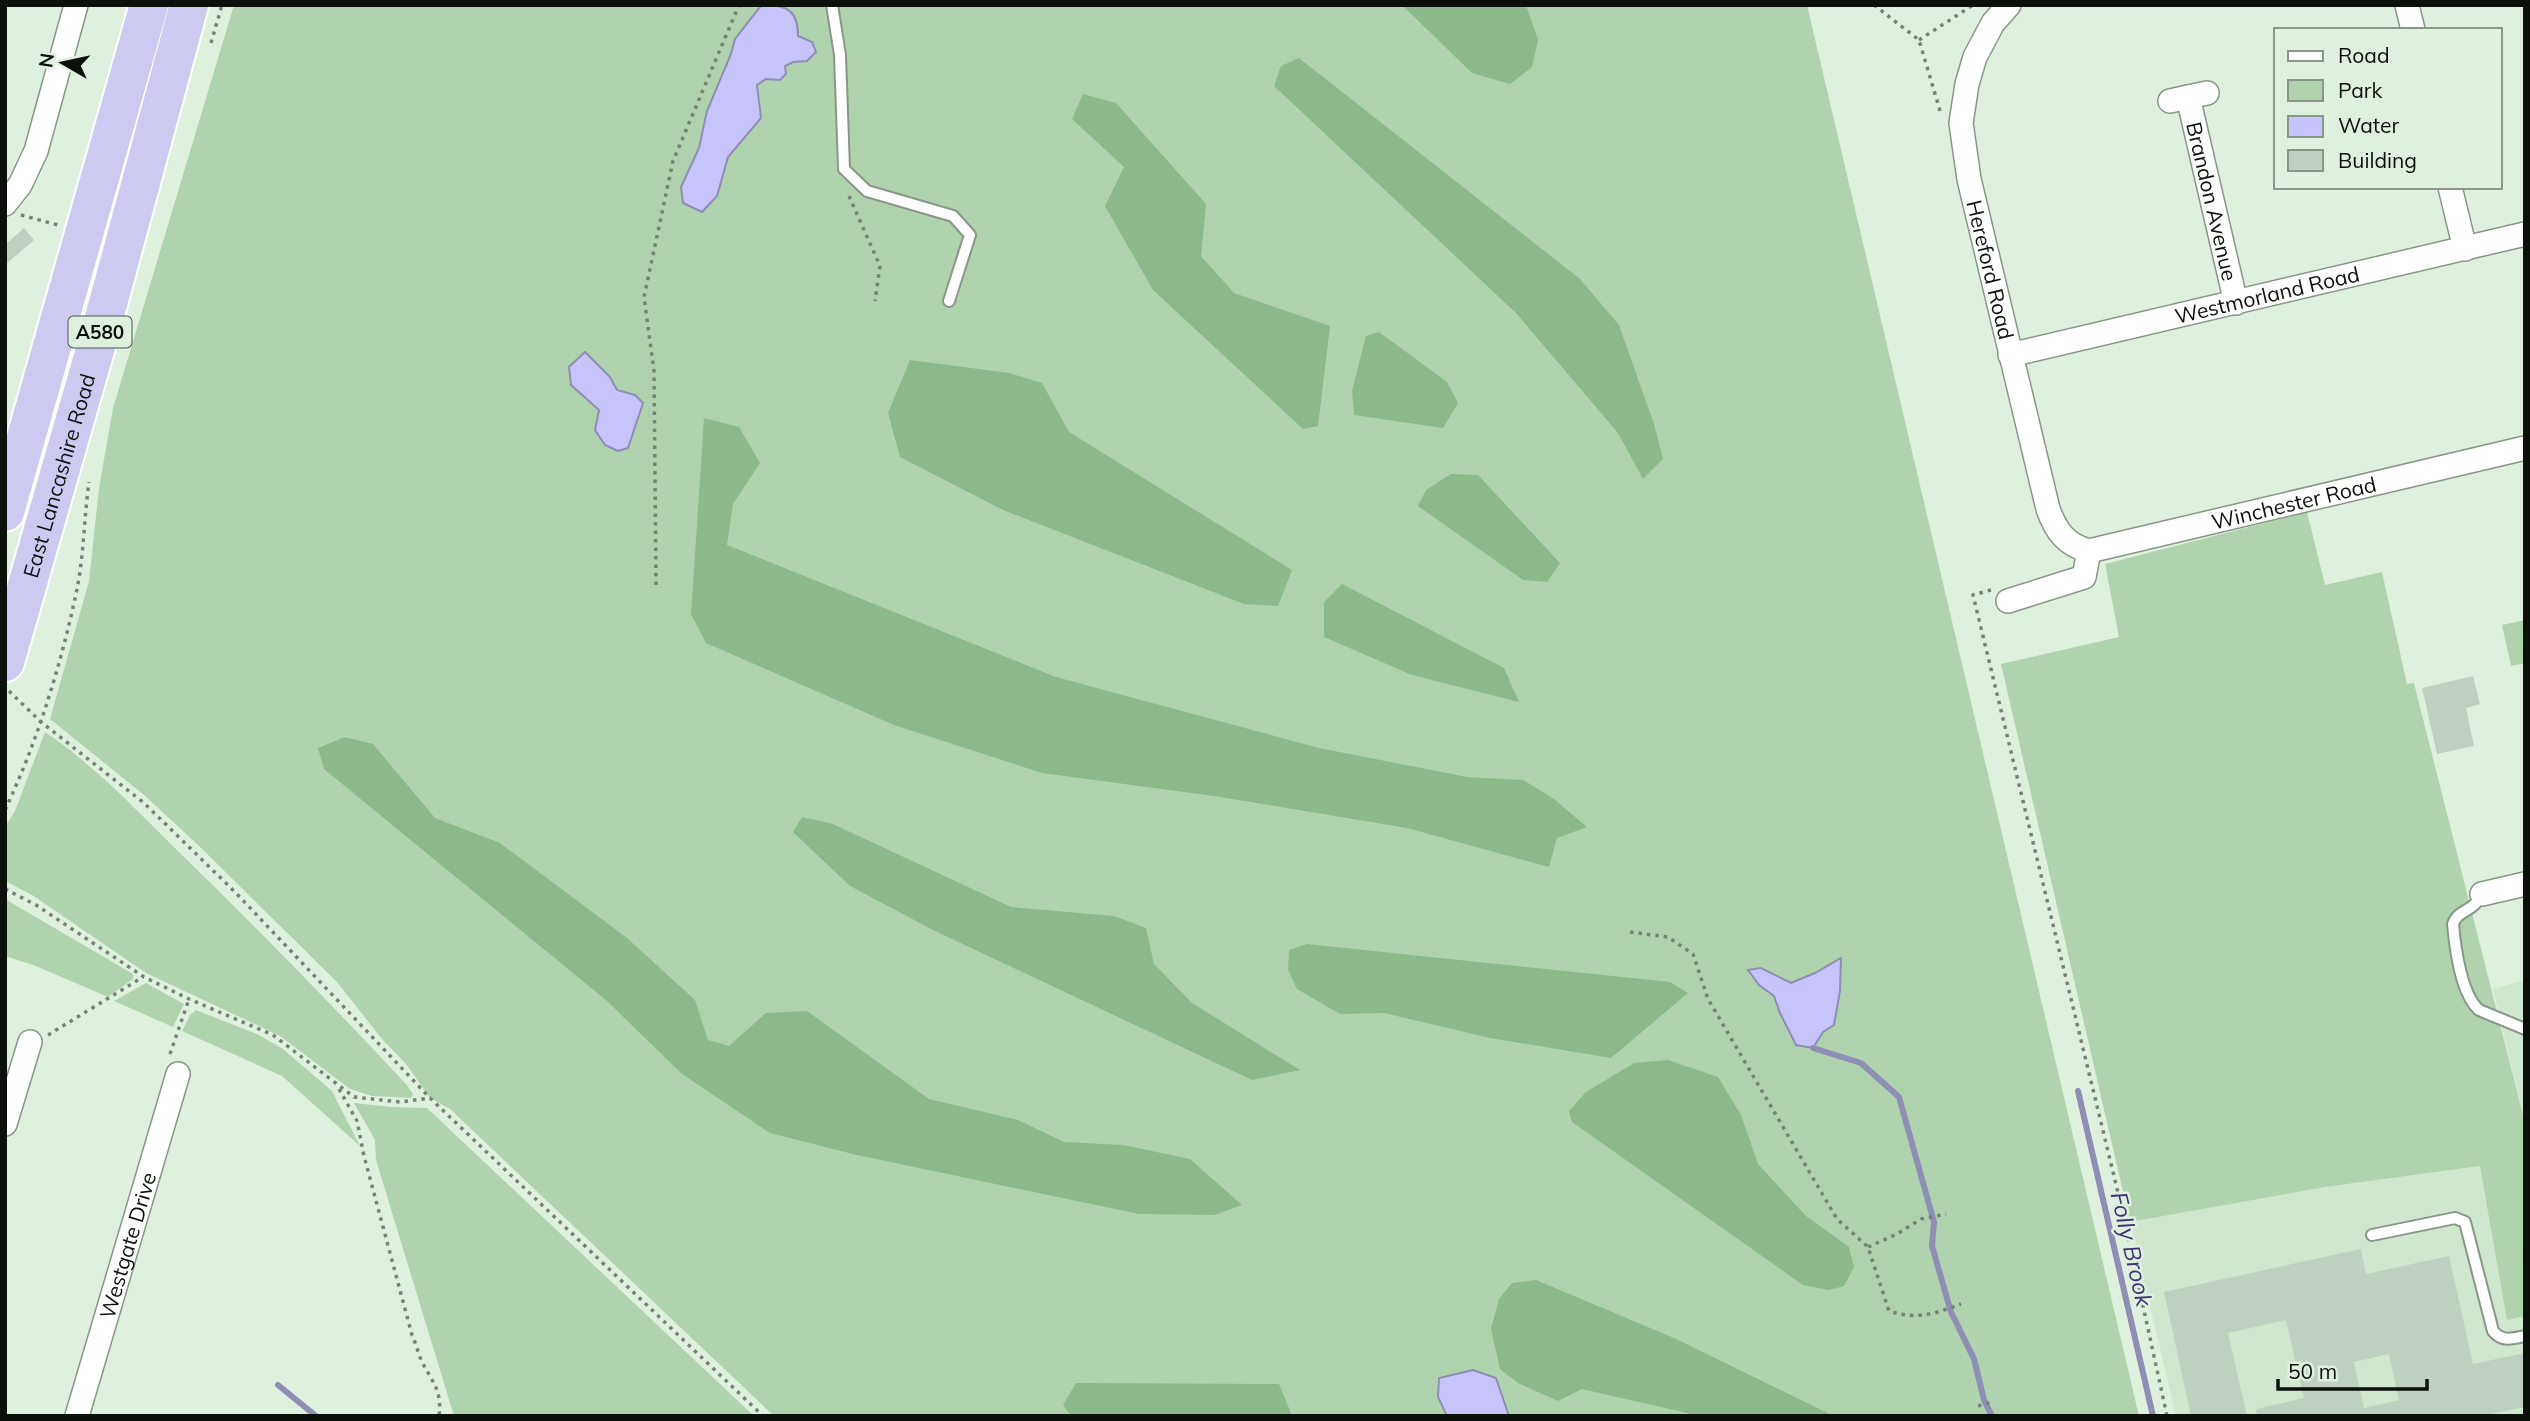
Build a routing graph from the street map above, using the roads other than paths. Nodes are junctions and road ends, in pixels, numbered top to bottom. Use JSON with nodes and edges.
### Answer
{"nodes":[{"id":1,"x":76,"y":5,"type":"edge"},
{"id":2,"x":149,"y":5,"type":"edge"},
{"id":3,"x":189,"y":5,"type":"edge"},
{"id":4,"x":832,"y":5,"type":"edge"},
{"id":5,"x":2009,"y":5,"type":"edge"},
{"id":6,"x":2407,"y":5,"type":"edge"},
{"id":7,"x":2413,"y":28,"type":"edge"},
{"id":8,"x":2189,"y":97,"type":"dead end"},
{"id":9,"x":2450,"y":189,"type":"edge"},
{"id":10,"x":9,"y":209,"type":"edge"},
{"id":11,"x":2525,"y":234,"type":"edge"},
{"id":12,"x":2465,"y":249,"type":"junction"},
{"id":13,"x":949,"y":301,"type":"dead end"},
{"id":14,"x":2236,"y":303,"type":"junction"},
{"id":15,"x":2010,"y":355,"type":"junction"},
{"id":16,"x":2525,"y":448,"type":"edge"},
{"id":17,"x":5,"y":512,"type":"edge"},
{"id":18,"x":2089,"y":551,"type":"junction"},
{"id":19,"x":2004,"y":595,"type":"road end"},
{"id":20,"x":6,"y":669,"type":"edge"},
{"id":21,"x":2525,"y":884,"type":"edge"},
{"id":22,"x":2482,"y":894,"type":"joint"},
{"id":23,"x":2525,"y":1030,"type":"edge"},
{"id":24,"x":30,"y":1042,"type":"road end"},
{"id":25,"x":178,"y":1074,"type":"road end"},
{"id":26,"x":5,"y":1124,"type":"edge"},
{"id":27,"x":2372,"y":1235,"type":"dead end"},
{"id":28,"x":2525,"y":1336,"type":"edge"},
{"id":29,"x":77,"y":1416,"type":"edge"}],
"edges":[{"from":1,"to":10,"type":"street"},
{"from":2,"to":17,"type":"highway","name":"East Lancashire Road","number":"A580"},
{"from":3,"to":20,"type":"highway","name":"East Lancashire Road","number":"A580"},
{"from":4,"to":13,"type":"lane"},
{"from":5,"to":15,"type":"street","name":"Hereford Road"},
{"from":6,"to":7,"type":"street"},
{"from":8,"to":14,"type":"street","name":"Brandon Avenue"},
{"from":9,"to":12,"type":"street"},
{"from":11,"to":12,"type":"street","name":"Westmorland Road"},
{"from":12,"to":14,"type":"street","name":"Westmorland Road"},
{"from":14,"to":15,"type":"street","name":"Westmorland Road"},
{"from":15,"to":18,"type":"street","name":"Hereford Road"},
{"from":16,"to":18,"type":"street","name":"Winchester Road"},
{"from":18,"to":19,"type":"street"},
{"from":21,"to":22,"type":"street"},
{"from":22,"to":23,"type":"lane"},
{"from":24,"to":26,"type":"street"},
{"from":25,"to":29,"type":"street","name":"Westgate Drive"},
{"from":27,"to":28,"type":"lane"}]}
